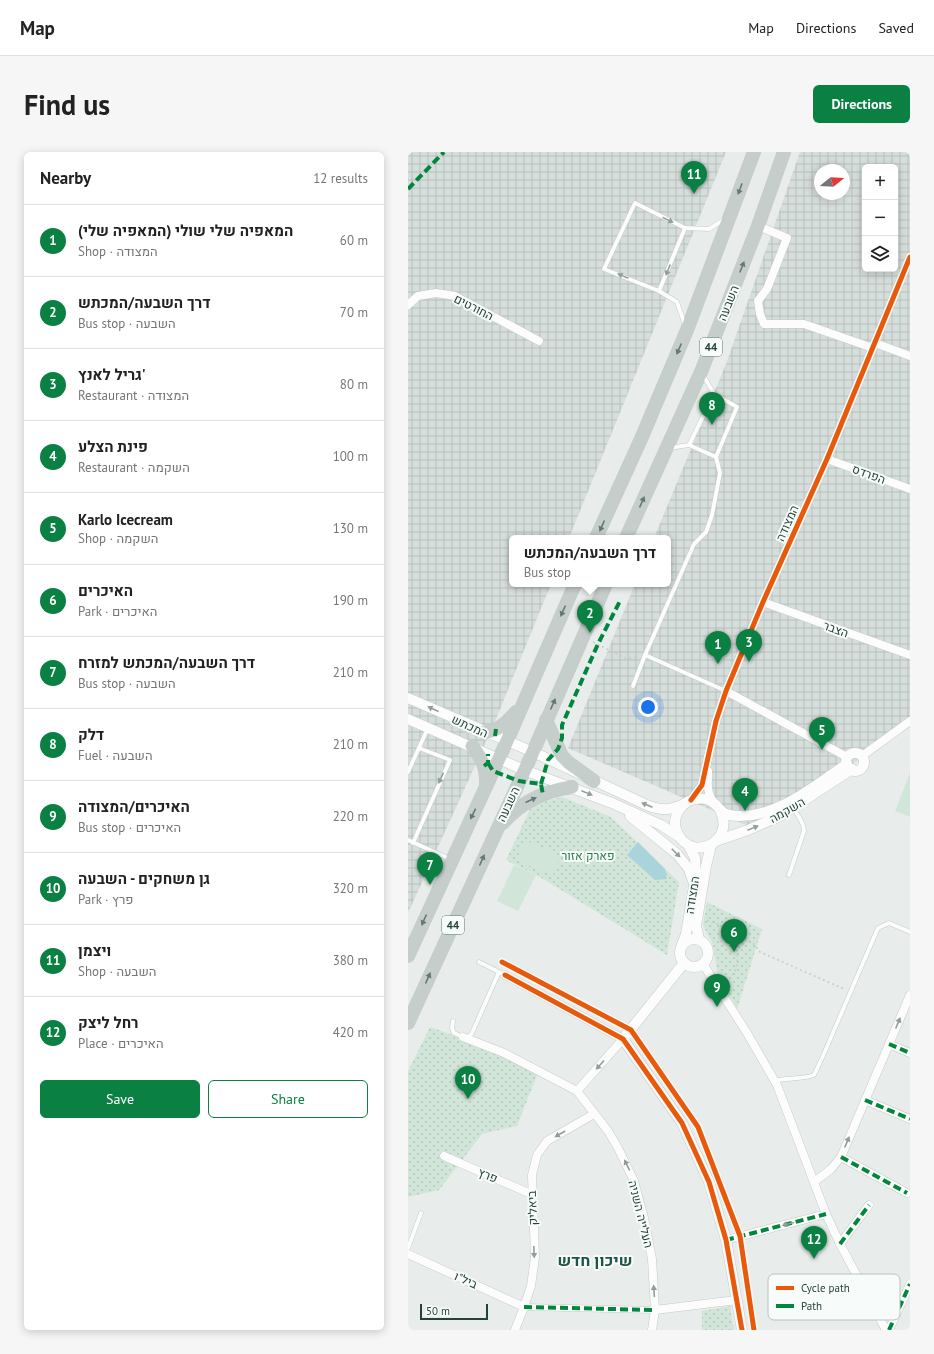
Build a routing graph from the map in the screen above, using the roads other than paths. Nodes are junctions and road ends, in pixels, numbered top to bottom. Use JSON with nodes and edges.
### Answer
{"nodes":[{"id":1,"x":754,"y":152,"type":"edge"},
{"id":2,"x":784,"y":152,"type":"edge"},
{"id":3,"x":731,"y":216,"type":"junction"},
{"id":4,"x":758,"y":226,"type":"junction"},
{"id":5,"x":685,"y":228,"type":"junction"},
{"id":6,"x":910,"y":257,"type":"edge"},
{"id":7,"x":659,"y":291,"type":"junction"},
{"id":8,"x":408,"y":305,"type":"edge"},
{"id":9,"x":687,"y":330,"type":"junction"},
{"id":10,"x":539,"y":341,"type":"dead end"},
{"id":11,"x":874,"y":346,"type":"junction"},
{"id":12,"x":910,"y":356,"type":"edge"},
{"id":13,"x":701,"y":372,"type":"junction"},
{"id":14,"x":714,"y":394,"type":"junction"},
{"id":15,"x":689,"y":445,"type":"junction"},
{"id":16,"x":665,"y":449,"type":"junction"},
{"id":17,"x":716,"y":457,"type":"junction"},
{"id":18,"x":827,"y":459,"type":"junction"},
{"id":19,"x":910,"y":490,"type":"edge"},
{"id":20,"x":597,"y":535,"type":"edge"},
{"id":21,"x":627,"y":535,"type":"edge"},
{"id":22,"x":574,"y":587,"type":"edge"},
{"id":23,"x":605,"y":587,"type":"edge"},
{"id":24,"x":763,"y":602,"type":"junction"},
{"id":25,"x":645,"y":654,"type":"junction"},
{"id":26,"x":910,"y":655,"type":"edge"},
{"id":27,"x":633,"y":686,"type":"dead end"},
{"id":28,"x":726,"y":690,"type":"junction"},
{"id":29,"x":408,"y":698,"type":"edge"},
{"id":30,"x":521,"y":707,"type":"junction"},
{"id":31,"x":408,"y":719,"type":"edge"},
{"id":32,"x":546,"y":720,"type":"junction"},
{"id":33,"x":910,"y":720,"type":"edge"},
{"id":34,"x":428,"y":728,"type":"junction"},
{"id":35,"x":484,"y":732,"type":"junction"},
{"id":36,"x":506,"y":741,"type":"junction"},
{"id":37,"x":472,"y":746,"type":"junction"},
{"id":38,"x":419,"y":748,"type":"junction"},
{"id":39,"x":532,"y":752,"type":"junction"},
{"id":40,"x":709,"y":753,"type":"junction"},
{"id":41,"x":862,"y":756,"type":"junction"},
{"id":42,"x":498,"y":759,"type":"junction"},
{"id":43,"x":849,"y":764,"type":"junction"},
{"id":44,"x":524,"y":770,"type":"junction"},
{"id":45,"x":408,"y":772,"type":"edge"},
{"id":46,"x":594,"y":781,"type":"junction"},
{"id":47,"x":486,"y":787,"type":"junction"},
{"id":48,"x":572,"y":787,"type":"junction"},
{"id":49,"x":688,"y":802,"type":"junction"},
{"id":50,"x":612,"y":803,"type":"junction"},
{"id":51,"x":717,"y":807,"type":"junction"},
{"id":52,"x":793,"y":808,"type":"junction"},
{"id":53,"x":493,"y":836,"type":"junction"},
{"id":54,"x":678,"y":836,"type":"junction"},
{"id":55,"x":408,"y":840,"type":"edge"},
{"id":56,"x":413,"y":843,"type":"junction"},
{"id":57,"x":714,"y":843,"type":"junction"},
{"id":58,"x":689,"y":846,"type":"junction"},
{"id":59,"x":451,"y":860,"type":"junction"},
{"id":60,"x":789,"y":875,"type":"dead end"},
{"id":61,"x":694,"y":884,"type":"junction"},
{"id":62,"x":910,"y":932,"type":"edge"},
{"id":63,"x":699,"y":939,"type":"junction"},
{"id":64,"x":682,"y":944,"type":"junction"},
{"id":65,"x":408,"y":956,"type":"edge"},
{"id":66,"x":479,"y":962,"type":"dead end"},
{"id":67,"x":684,"y":963,"type":"junction"},
{"id":68,"x":703,"y":964,"type":"junction"},
{"id":69,"x":502,"y":973,"type":"junction"},
{"id":70,"x":910,"y":995,"type":"edge"},
{"id":71,"x":453,"y":1021,"type":"dead end"},
{"id":72,"x":408,"y":1023,"type":"edge"},
{"id":73,"x":463,"y":1037,"type":"junction"},
{"id":74,"x":624,"y":1039,"type":"junction"},
{"id":75,"x":889,"y":1044,"type":"junction"},
{"id":76,"x":910,"y":1053,"type":"edge"},
{"id":77,"x":774,"y":1081,"type":"junction"},
{"id":78,"x":577,"y":1091,"type":"junction"},
{"id":79,"x":865,"y":1100,"type":"junction"},
{"id":80,"x":594,"y":1114,"type":"junction"},
{"id":81,"x":910,"y":1119,"type":"edge"},
{"id":82,"x":444,"y":1156,"type":"dead end"},
{"id":83,"x":840,"y":1158,"type":"junction"},
{"id":84,"x":814,"y":1182,"type":"junction"},
{"id":85,"x":907,"y":1193,"type":"dead end"},
{"id":86,"x":531,"y":1194,"type":"junction"},
{"id":87,"x":869,"y":1206,"type":"dead end"},
{"id":88,"x":421,"y":1213,"type":"dead end"},
{"id":89,"x":826,"y":1214,"type":"junction"},
{"id":90,"x":726,"y":1240,"type":"junction"},
{"id":91,"x":840,"y":1244,"type":"junction"},
{"id":92,"x":408,"y":1248,"type":"edge"},
{"id":93,"x":408,"y":1254,"type":"edge"},
{"id":94,"x":857,"y":1274,"type":"edge"},
{"id":95,"x":910,"y":1284,"type":"edge"},
{"id":96,"x":737,"y":1300,"type":"junction"},
{"id":97,"x":900,"y":1305,"type":"edge"},
{"id":98,"x":524,"y":1306,"type":"junction"},
{"id":99,"x":655,"y":1310,"type":"junction"},
{"id":100,"x":882,"y":1320,"type":"edge"},
{"id":101,"x":893,"y":1320,"type":"edge"},
{"id":102,"x":515,"y":1330,"type":"edge"},
{"id":103,"x":652,"y":1330,"type":"edge"},
{"id":104,"x":742,"y":1330,"type":"edge"},
{"id":105,"x":888,"y":1330,"type":"edge"}],
"edges":[{"from":1,"to":3,"type":"highway","number":"44","one_way":true},
{"from":2,"to":4,"type":"highway","name":"השבעה","number":"44"},
{"from":3,"to":5,"type":"lane"},
{"from":3,"to":9,"type":"highway","number":"44"},
{"from":4,"to":11,"type":"street"},
{"from":13,"to":4,"type":"highway","name":"השבעה","number":"44","one_way":true},
{"from":5,"to":7,"type":"lane","one_way":true},
{"from":7,"to":5,"type":"lane","one_way":true},
{"from":6,"to":11,"type":"street","name":"המצודה"},
{"from":7,"to":9,"type":"lane"},
{"from":8,"to":10,"type":"street","name":"החורטים"},
{"from":9,"to":20,"type":"highway","number":"44","one_way":true},
{"from":11,"to":12,"type":"street"},
{"from":11,"to":18,"type":"street","name":"המצודה"},
{"from":13,"to":14,"type":"lane"},
{"from":13,"to":16,"type":"highway","name":"השבעה","number":"44"},
{"from":14,"to":15,"type":"lane"},
{"from":14,"to":17,"type":"lane"},
{"from":15,"to":16,"type":"lane"},
{"from":15,"to":17,"type":"lane"},
{"from":21,"to":16,"type":"highway","name":"השבעה","number":"44","one_way":true},
{"from":17,"to":25,"type":"lane"},
{"from":18,"to":19,"type":"street","name":"הפרדס"},
{"from":18,"to":24,"type":"street","name":"המצודה"},
{"from":22,"to":30,"type":"highway","number":"44","one_way":true},
{"from":32,"to":23,"type":"highway","name":"השבעה","number":"44","one_way":true},
{"from":24,"to":26,"type":"street","name":"הצבר"},
{"from":24,"to":28,"type":"street","name":"המצודה"},
{"from":25,"to":27,"type":"lane"},
{"from":25,"to":28,"type":"lane"},
{"from":28,"to":40,"type":"street","name":"המצודה"},
{"from":28,"to":43,"type":"street"},
{"from":35,"to":29,"type":"street","name":"המכתש","one_way":true},
{"from":30,"to":35,"type":"highway"},
{"from":30,"to":36,"type":"highway","number":"44"},
{"from":31,"to":34,"type":"street","name":"המכתש"},
{"from":32,"to":39,"type":"highway","name":"השבעה","number":"44"},
{"from":32,"to":46,"type":"highway"},
{"from":33,"to":41,"type":"street"},
{"from":34,"to":37,"type":"street","name":"המכתש"},
{"from":34,"to":38,"type":"lane"},
{"from":35,"to":36,"type":"street","name":"המכתש"},
{"from":36,"to":39,"type":"street","name":"המכתש"},
{"from":36,"to":42,"type":"highway","number":"44"},
{"from":37,"to":42,"type":"street","name":"המכתש"},
{"from":37,"to":47,"type":"highway"},
{"from":38,"to":45,"type":"lane"},
{"from":38,"to":56,"type":"lane","one_way":true},
{"from":39,"to":44,"type":"highway","name":"השבעה","number":"44"},
{"from":39,"to":46,"type":"street","name":"המכתש"},
{"from":40,"to":49,"type":"street","name":"המצודה"},
{"from":40,"to":51,"type":"street","name":"המצודה"},
{"from":41,"to":43,"type":"street"},
{"from":41,"to":43,"type":"street"},
{"from":42,"to":44,"type":"street","name":"המכתש"},
{"from":42,"to":47,"type":"highway","number":"44"},
{"from":43,"to":51,"type":"street","name":"השקמה"},
{"from":43,"to":52,"type":"street","name":"השקמה"},
{"from":44,"to":48,"type":"street","name":"המכתש"},
{"from":44,"to":53,"type":"highway","name":"השבעה","number":"44"},
{"from":49,"to":46,"type":"street","name":"המכתש","one_way":true},
{"from":47,"to":59,"type":"highway","number":"44","one_way":true},
{"from":48,"to":50,"type":"street","name":"המכתש","one_way":true},
{"from":53,"to":48,"type":"highway","one_way":true},
{"from":49,"to":51,"type":"street"},
{"from":49,"to":54,"type":"street"},
{"from":50,"to":54,"type":"street"},
{"from":50,"to":61,"type":"street","one_way":true},
{"from":51,"to":57,"type":"street"},
{"from":57,"to":52,"type":"street","name":"השקמה","one_way":true},
{"from":52,"to":60,"type":"lane"},
{"from":72,"to":53,"type":"highway","name":"השבעה","number":"44","one_way":true},
{"from":54,"to":58,"type":"street"},
{"from":55,"to":56,"type":"lane"},
{"from":56,"to":59,"type":"lane"},
{"from":57,"to":58,"type":"street"},
{"from":57,"to":63,"type":"street","name":"המצודה"},
{"from":58,"to":61,"type":"street","name":"המצודה"},
{"from":59,"to":65,"type":"highway","number":"44","one_way":true},
{"from":61,"to":64,"type":"street","name":"המצודה"},
{"from":62,"to":77,"type":"lane"},
{"from":63,"to":64,"type":"street"},
{"from":63,"to":68,"type":"street"},
{"from":64,"to":67,"type":"street"},
{"from":66,"to":69,"type":"lane"},
{"from":67,"to":68,"type":"street"},
{"from":67,"to":74,"type":"street"},
{"from":68,"to":77,"type":"street"},
{"from":69,"to":73,"type":"lane"},
{"from":69,"to":74,"type":"street"},
{"from":75,"to":70,"type":"street","one_way":true},
{"from":71,"to":73,"type":"lane"},
{"from":73,"to":78,"type":"street"},
{"from":74,"to":78,"type":"street","one_way":true},
{"from":74,"to":90,"type":"street"},
{"from":75,"to":76,"type":"street"},
{"from":75,"to":79,"type":"street"},
{"from":77,"to":84,"type":"street"},
{"from":78,"to":80,"type":"street","name":"העלייה השניה"},
{"from":79,"to":81,"type":"street"},
{"from":83,"to":79,"type":"street","one_way":true},
{"from":80,"to":86,"type":"street","name":"ביאליק","one_way":true},
{"from":99,"to":80,"type":"street","name":"העלייה השניה","one_way":true},
{"from":82,"to":86,"type":"street","name":"פרץ"},
{"from":83,"to":84,"type":"street"},
{"from":83,"to":85,"type":"street"},
{"from":84,"to":89,"type":"street"},
{"from":86,"to":98,"type":"street","name":"ביאליק","one_way":true},
{"from":87,"to":91,"type":"street"},
{"from":88,"to":92,"type":"lane"},
{"from":89,"to":90,"type":"street","one_way":true},
{"from":89,"to":91,"type":"street"},
{"from":90,"to":96,"type":"street"},
{"from":91,"to":94,"type":"street"},
{"from":93,"to":98,"type":"street","name":"ביל\"ו"},
{"from":95,"to":97,"type":"street"},
{"from":96,"to":99,"type":"street"},
{"from":96,"to":104,"type":"street"},
{"from":98,"to":99,"type":"street"},
{"from":98,"to":102,"type":"street","name":"ביאליק"},
{"from":99,"to":103,"type":"street","name":"העלייה השניה"},
{"from":100,"to":105,"type":"street"},
{"from":101,"to":105,"type":"street"}]}
